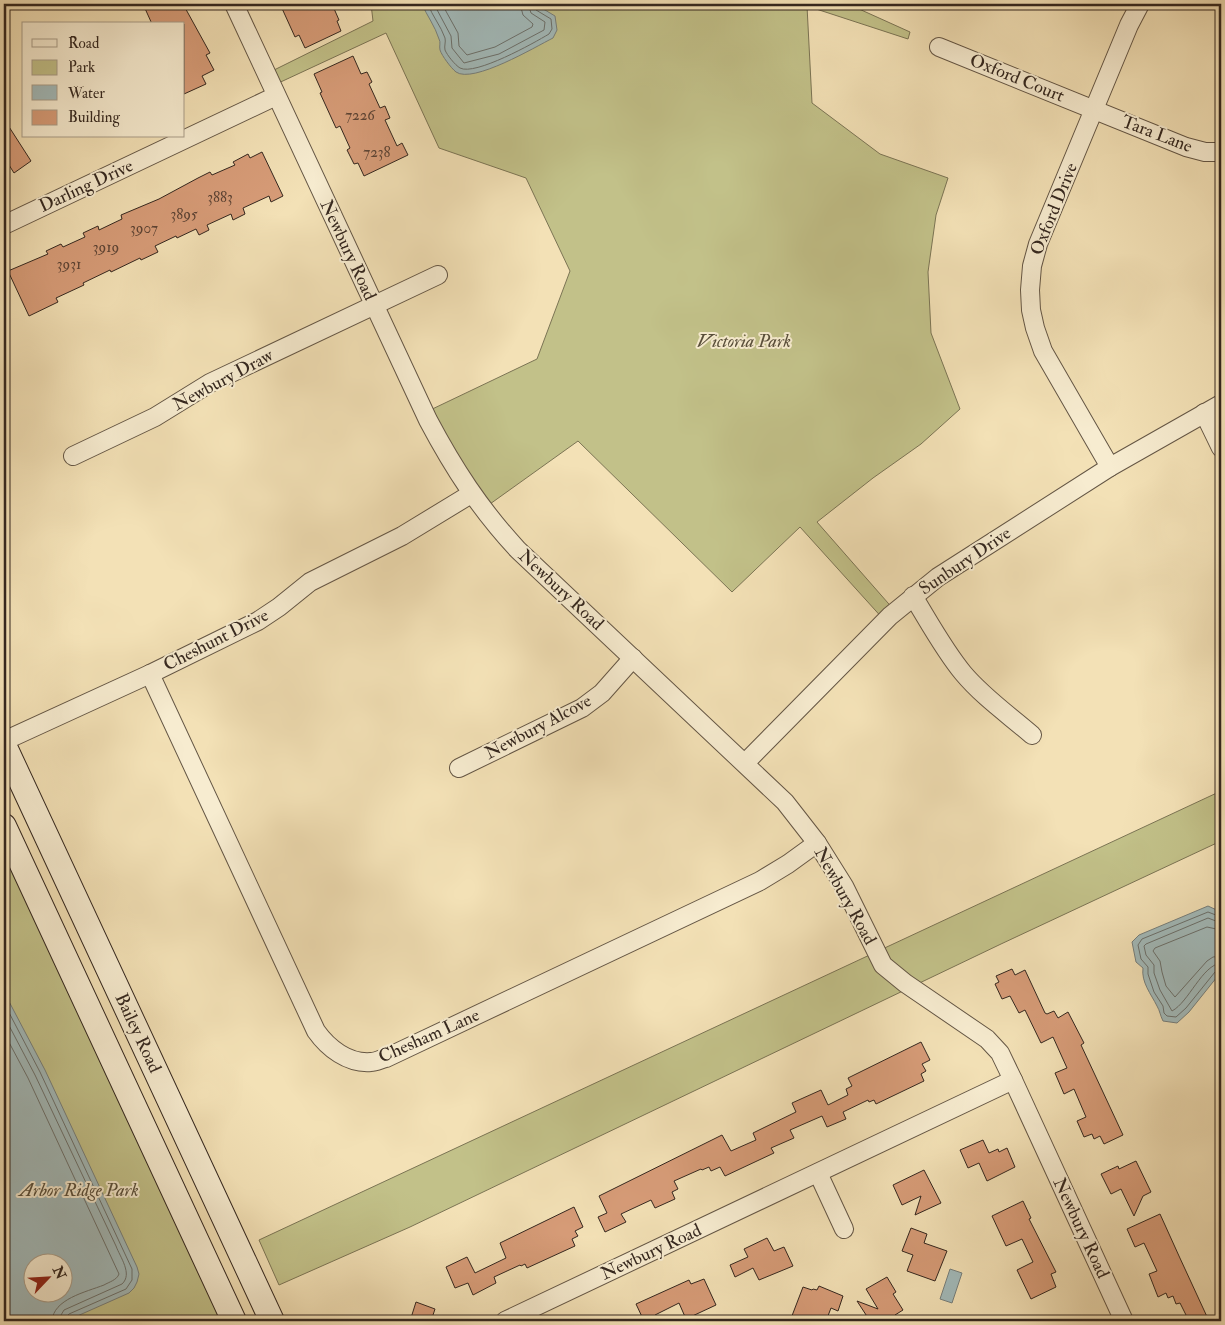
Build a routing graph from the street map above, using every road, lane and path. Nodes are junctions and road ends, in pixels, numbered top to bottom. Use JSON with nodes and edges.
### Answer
{"nodes":[{"id":1,"x":234,"y":4,"type":"edge"},
{"id":2,"x":1140,"y":4,"type":"edge"},
{"id":3,"x":939,"y":47,"type":"dead end"},
{"id":4,"x":276,"y":96,"type":"junction"},
{"id":5,"x":1094,"y":110,"type":"junction"},
{"id":6,"x":1221,"y":152,"type":"edge"},
{"id":7,"x":4,"y":225,"type":"edge"},
{"id":8,"x":438,"y":275,"type":"dead end"},
{"id":9,"x":374,"y":306,"type":"junction"},
{"id":10,"x":1221,"y":404,"type":"edge"},
{"id":11,"x":1204,"y":414,"type":"junction"},
{"id":12,"x":1221,"y":448,"type":"edge"},
{"id":13,"x":73,"y":456,"type":"dead end"},
{"id":14,"x":1110,"y":467,"type":"junction"},
{"id":15,"x":472,"y":494,"type":"junction"},
{"id":16,"x":913,"y":596,"type":"junction"},
{"id":17,"x":634,"y":658,"type":"junction"},
{"id":18,"x":150,"y":674,"type":"junction"},
{"id":19,"x":1032,"y":735,"type":"dead end"},
{"id":20,"x":4,"y":743,"type":"edge"},
{"id":21,"x":745,"y":763,"type":"junction"},
{"id":22,"x":459,"y":768,"type":"dead end"},
{"id":23,"x":4,"y":826,"type":"edge"},
{"id":24,"x":817,"y":843,"type":"junction"},
{"id":25,"x":1013,"y":1080,"type":"junction"},
{"id":26,"x":818,"y":1172,"type":"junction"},
{"id":27,"x":844,"y":1229,"type":"dead end"},
{"id":28,"x":234,"y":1321,"type":"edge"},
{"id":29,"x":272,"y":1321,"type":"edge"},
{"id":30,"x":505,"y":1321,"type":"edge"},
{"id":31,"x":1124,"y":1321,"type":"edge"}],
"edges":[{"from":1,"to":4,"type":"street","name":"Newbury Road"},
{"from":2,"to":5,"type":"street","name":"Oxford Drive"},
{"from":3,"to":5,"type":"street","name":"Oxford Court"},
{"from":4,"to":7,"type":"street","name":"Darling Drive"},
{"from":4,"to":9,"type":"street","name":"Newbury Road"},
{"from":5,"to":6,"type":"street","name":"Tara Lane"},
{"from":5,"to":14,"type":"street","name":"Oxford Drive"},
{"from":8,"to":9,"type":"street","name":"Newbury Draw"},
{"from":9,"to":13,"type":"street","name":"Newbury Draw"},
{"from":9,"to":15,"type":"street","name":"Newbury Road"},
{"from":10,"to":11,"type":"street","name":"Sunbury Drive"},
{"from":11,"to":12,"type":"street"},
{"from":11,"to":14,"type":"street","name":"Sunbury Drive"},
{"from":14,"to":16,"type":"street","name":"Sunbury Drive"},
{"from":15,"to":17,"type":"street","name":"Newbury Road"},
{"from":15,"to":18,"type":"street","name":"Cheshunt Drive"},
{"from":16,"to":19,"type":"street"},
{"from":16,"to":21,"type":"street","name":"Sunbury Drive"},
{"from":17,"to":21,"type":"street","name":"Newbury Road"},
{"from":17,"to":22,"type":"street","name":"Newbury Alcove"},
{"from":18,"to":20,"type":"street","name":"Cheshunt Drive"},
{"from":18,"to":24,"type":"street","name":"Chesham Lane"},
{"from":20,"to":29,"type":"main road","name":"Bailey Road"},
{"from":21,"to":24,"type":"street","name":"Newbury Road"},
{"from":23,"to":28,"type":"main road","name":"Bailey Road"},
{"from":24,"to":25,"type":"street","name":"Newbury Road"},
{"from":25,"to":26,"type":"street","name":"Newbury Road"},
{"from":25,"to":31,"type":"street","name":"Newbury Road"},
{"from":26,"to":27,"type":"street"},
{"from":26,"to":30,"type":"street","name":"Newbury Road"}]}
